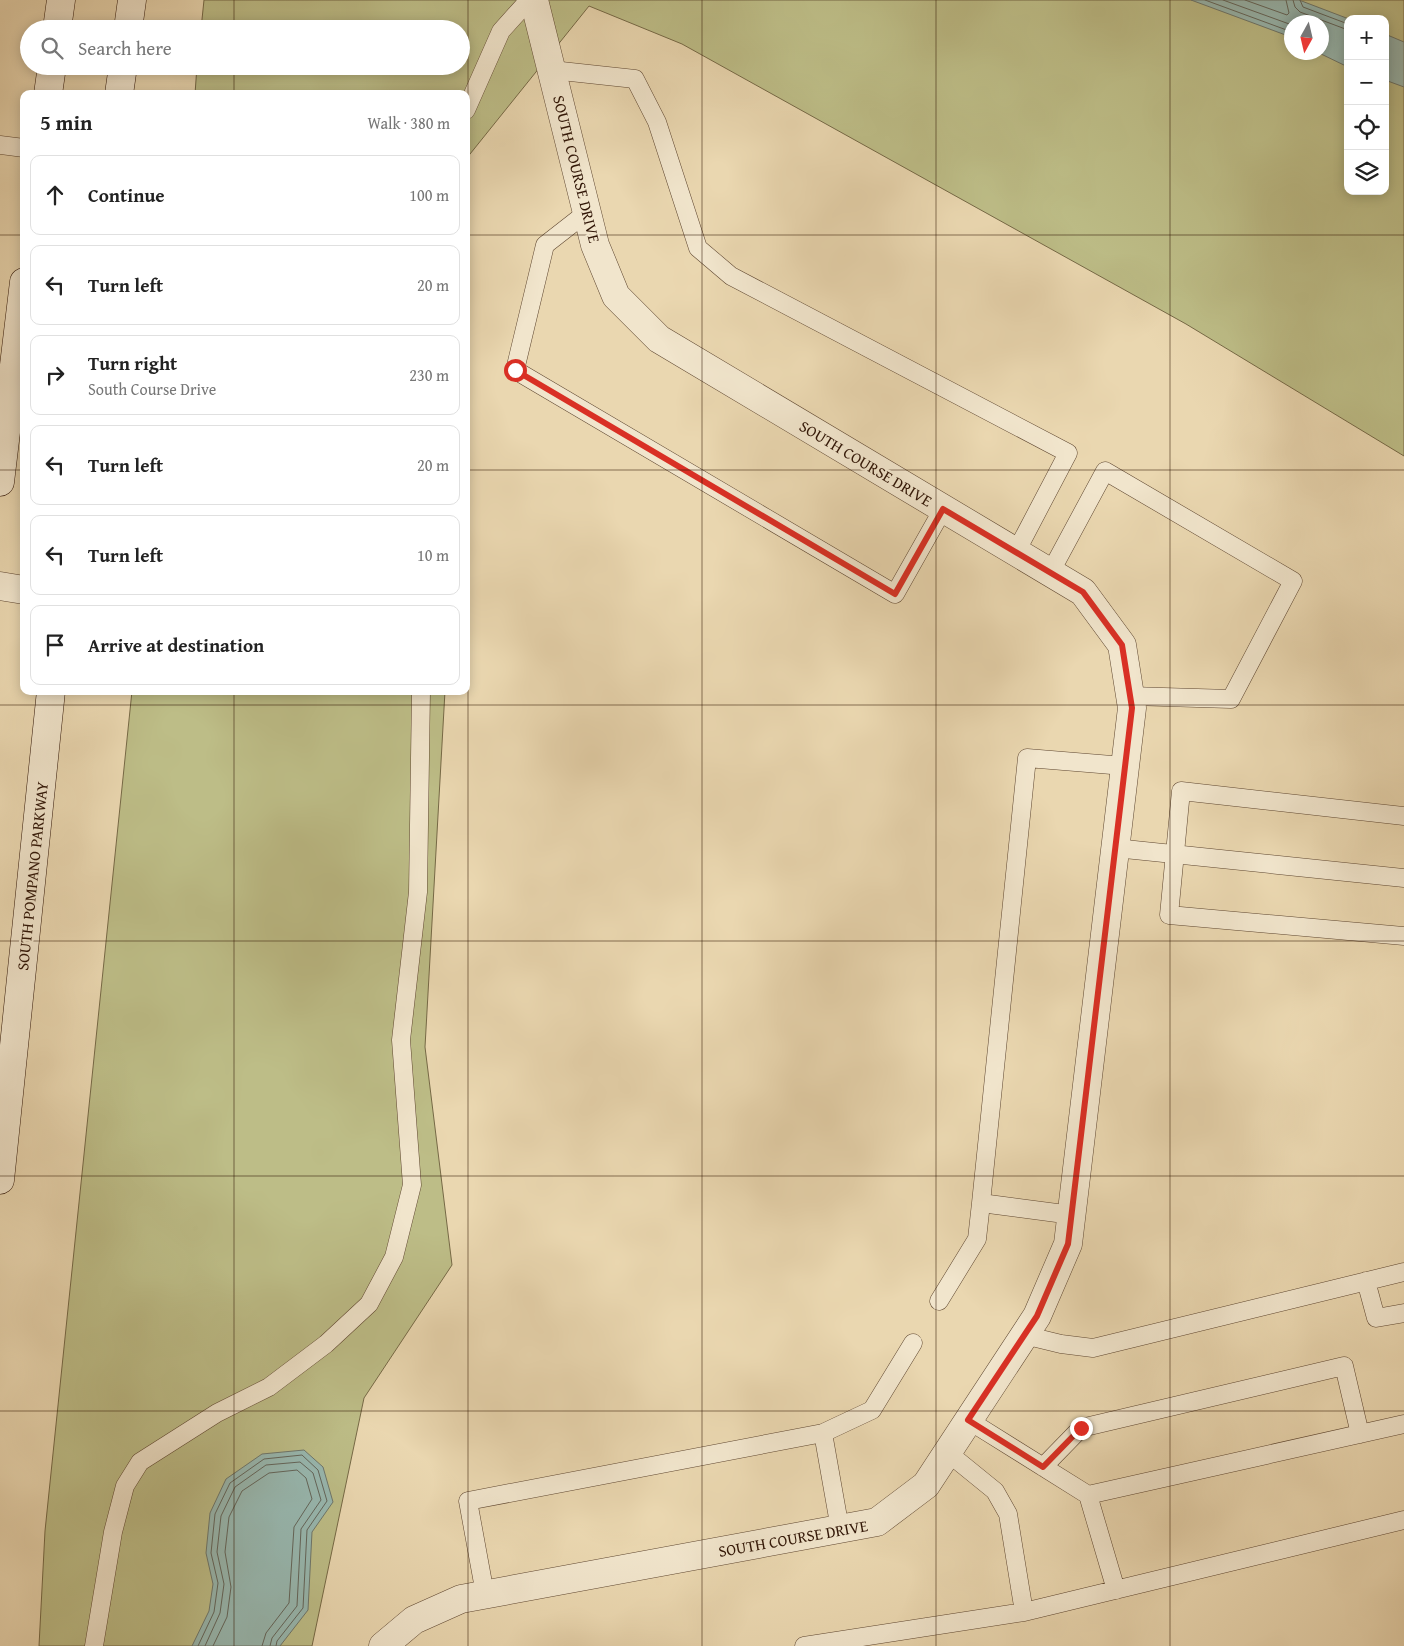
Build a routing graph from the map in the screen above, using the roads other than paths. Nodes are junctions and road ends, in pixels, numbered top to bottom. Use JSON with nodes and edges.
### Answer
{"nodes":[{"id":1,"x":61,"y":0,"type":"edge"},
{"id":2,"x":132,"y":0,"type":"edge"},
{"id":3,"x":529,"y":0,"type":"edge"},
{"id":4,"x":534,"y":0,"type":"edge"},
{"id":5,"x":58,"y":20,"type":"edge"},
{"id":6,"x":129,"y":20,"type":"edge"},
{"id":7,"x":552,"y":70,"type":"junction"},
{"id":8,"x":51,"y":75,"type":"edge"},
{"id":9,"x":122,"y":75,"type":"edge"},
{"id":10,"x":49,"y":90,"type":"edge"},
{"id":11,"x":120,"y":90,"type":"edge"},
{"id":12,"x":470,"y":101,"type":"edge"},
{"id":13,"x":0,"y":145,"type":"edge"},
{"id":14,"x":20,"y":148,"type":"edge"},
{"id":15,"x":586,"y":213,"type":"junction"},
{"id":16,"x":20,"y":315,"type":"edge"},
{"id":17,"x":0,"y":482,"type":"edge"},
{"id":18,"x":943,"y":509,"type":"junction"},
{"id":19,"x":1016,"y":552,"type":"junction"},
{"id":20,"x":1050,"y":573,"type":"junction"},
{"id":21,"x":0,"y":586,"type":"edge"},
{"id":22,"x":20,"y":589,"type":"edge"},
{"id":23,"x":51,"y":695,"type":"edge"},
{"id":24,"x":421,"y":695,"type":"edge"},
{"id":25,"x":1130,"y":696,"type":"junction"},
{"id":26,"x":1124,"y":766,"type":"junction"},
{"id":27,"x":1404,"y":816,"type":"edge"},
{"id":28,"x":1115,"y":848,"type":"junction"},
{"id":29,"x":1174,"y":854,"type":"junction"},
{"id":30,"x":1404,"y":878,"type":"edge"},
{"id":31,"x":1404,"y":936,"type":"edge"},
{"id":32,"x":0,"y":1180,"type":"edge"},
{"id":33,"x":981,"y":1203,"type":"junction"},
{"id":34,"x":1072,"y":1215,"type":"junction"},
{"id":35,"x":1404,"y":1272,"type":"edge"},
{"id":36,"x":1366,"y":1282,"type":"junction"},
{"id":37,"x":939,"y":1301,"type":"dead end"},
{"id":38,"x":1404,"y":1313,"type":"edge"},
{"id":39,"x":1024,"y":1335,"type":"junction"},
{"id":40,"x":913,"y":1343,"type":"dead end"},
{"id":41,"x":968,"y":1420,"type":"junction"},
{"id":42,"x":1404,"y":1424,"type":"edge"},
{"id":43,"x":823,"y":1433,"type":"junction"},
{"id":44,"x":1360,"y":1434,"type":"junction"},
{"id":45,"x":947,"y":1452,"type":"junction"},
{"id":46,"x":1043,"y":1467,"type":"junction"},
{"id":47,"x":1088,"y":1494,"type":"junction"},
{"id":48,"x":1404,"y":1520,"type":"edge"},
{"id":49,"x":840,"y":1530,"type":"junction"},
{"id":50,"x":1116,"y":1590,"type":"junction"},
{"id":51,"x":485,"y":1594,"type":"junction"},
{"id":52,"x":1024,"y":1612,"type":"junction"},
{"id":53,"x":94,"y":1646,"type":"edge"},
{"id":54,"x":383,"y":1646,"type":"edge"},
{"id":55,"x":804,"y":1646,"type":"edge"}],
"edges":[{"from":1,"to":5,"type":"street"},
{"from":2,"to":6,"type":"street"},
{"from":3,"to":12,"type":"lane"},
{"from":4,"to":7,"type":"street","name":"SOUTH COURSE DRIVE"},
{"from":7,"to":15,"type":"street","name":"SOUTH COURSE DRIVE"},
{"from":7,"to":19,"type":"lane"},
{"from":8,"to":10,"type":"street"},
{"from":9,"to":11,"type":"street"},
{"from":13,"to":14,"type":"lane"},
{"from":15,"to":18,"type":"street","name":"SOUTH COURSE DRIVE"},
{"from":15,"to":18,"type":"lane"},
{"from":16,"to":17,"type":"street"},
{"from":18,"to":19,"type":"street","name":"SOUTH COURSE DRIVE"},
{"from":19,"to":20,"type":"street","name":"SOUTH COURSE DRIVE"},
{"from":20,"to":25,"type":"street","name":"SOUTH COURSE DRIVE"},
{"from":20,"to":25,"type":"lane"},
{"from":21,"to":22,"type":"street"},
{"from":23,"to":32,"type":"street","name":"SOUTH POMPANO PARKWAY"},
{"from":24,"to":53,"type":"lane"},
{"from":25,"to":26,"type":"street","name":"SOUTH COURSE DRIVE"},
{"from":26,"to":28,"type":"street","name":"SOUTH COURSE DRIVE"},
{"from":26,"to":33,"type":"lane"},
{"from":27,"to":29,"type":"lane"},
{"from":28,"to":29,"type":"lane"},
{"from":28,"to":34,"type":"street","name":"SOUTH COURSE DRIVE"},
{"from":29,"to":30,"type":"lane"},
{"from":29,"to":31,"type":"lane"},
{"from":33,"to":34,"type":"lane"},
{"from":33,"to":37,"type":"lane"},
{"from":34,"to":39,"type":"street","name":"SOUTH COURSE DRIVE"},
{"from":35,"to":36,"type":"lane"},
{"from":36,"to":38,"type":"lane"},
{"from":36,"to":39,"type":"lane"},
{"from":39,"to":41,"type":"street","name":"SOUTH COURSE DRIVE"},
{"from":40,"to":43,"type":"lane"},
{"from":41,"to":45,"type":"street","name":"SOUTH COURSE DRIVE"},
{"from":41,"to":46,"type":"lane"},
{"from":42,"to":44,"type":"lane"},
{"from":43,"to":49,"type":"lane"},
{"from":43,"to":51,"type":"lane"},
{"from":44,"to":46,"type":"lane"},
{"from":44,"to":47,"type":"lane"},
{"from":45,"to":49,"type":"street","name":"SOUTH COURSE DRIVE"},
{"from":45,"to":52,"type":"lane"},
{"from":46,"to":47,"type":"lane"},
{"from":47,"to":50,"type":"lane"},
{"from":48,"to":50,"type":"lane"},
{"from":49,"to":51,"type":"street","name":"SOUTH COURSE DRIVE"},
{"from":50,"to":52,"type":"lane"},
{"from":51,"to":54,"type":"street","name":"SOUTH COURSE DRIVE"},
{"from":52,"to":55,"type":"lane"}]}
